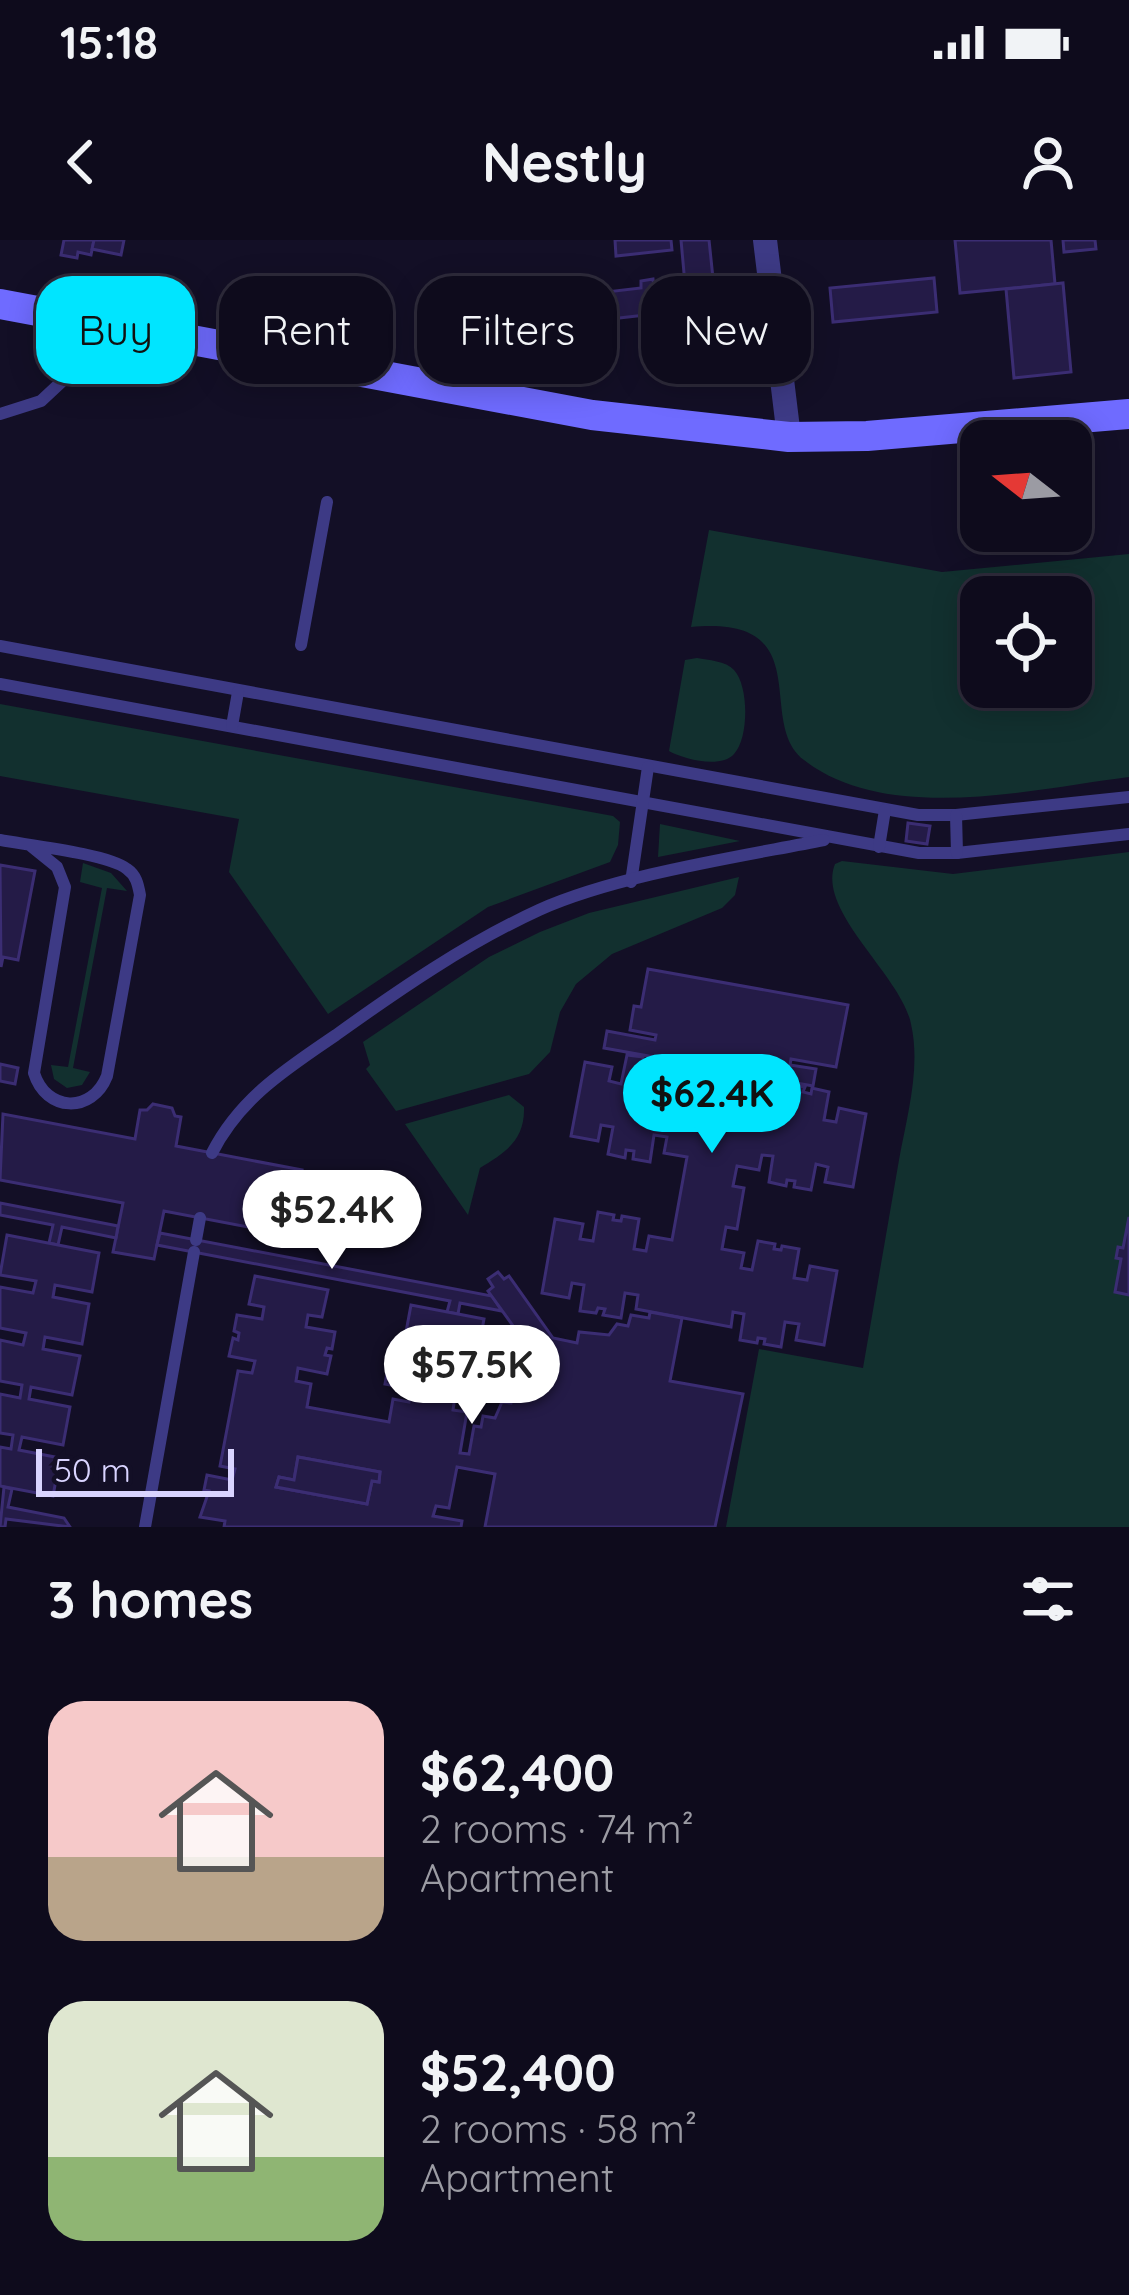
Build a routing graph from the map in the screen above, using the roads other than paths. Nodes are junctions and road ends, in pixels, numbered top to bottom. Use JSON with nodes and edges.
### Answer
{"nodes":[{"id":1,"x":765,"y":240,"type":"edge"},
{"id":2,"x":0,"y":304,"type":"edge"},
{"id":3,"x":36,"y":310,"type":"edge"},
{"id":4,"x":195,"y":340,"type":"edge"},
{"id":5,"x":59,"y":384,"type":"edge"},
{"id":6,"x":0,"y":414,"type":"edge"},
{"id":7,"x":1129,"y":414,"type":"edge"},
{"id":8,"x":789,"y":437,"type":"junction"},
{"id":9,"x":327,"y":502,"type":"dead end"},
{"id":10,"x":301,"y":645,"type":"dead end"},
{"id":11,"x":0,"y":646,"type":"edge"},
{"id":12,"x":0,"y":683,"type":"edge"},
{"id":13,"x":238,"y":692,"type":"junction"},
{"id":14,"x":232,"y":726,"type":"junction"},
{"id":15,"x":648,"y":767,"type":"junction"},
{"id":16,"x":1129,"y":797,"type":"edge"},
{"id":17,"x":641,"y":801,"type":"junction"},
{"id":18,"x":885,"y":810,"type":"junction"},
{"id":19,"x":956,"y":815,"type":"junction"},
{"id":20,"x":1129,"y":834,"type":"edge"},
{"id":21,"x":831,"y":839,"type":"junction"},
{"id":22,"x":0,"y":840,"type":"edge"},
{"id":23,"x":31,"y":846,"type":"junction"},
{"id":24,"x":878,"y":847,"type":"junction"},
{"id":25,"x":957,"y":853,"type":"junction"},
{"id":26,"x":632,"y":881,"type":"junction"},
{"id":27,"x":212,"y":1153,"type":"dead end"},
{"id":28,"x":200,"y":1218,"type":"dead end"},
{"id":29,"x":145,"y":1527,"type":"edge"}],
"edges":[{"from":1,"to":8,"type":"street"},
{"from":2,"to":3,"type":"main road"},
{"from":4,"to":8,"type":"main road"},
{"from":5,"to":6,"type":"lane"},
{"from":7,"to":8,"type":"main road"},
{"from":9,"to":10,"type":"lane"},
{"from":11,"to":13,"type":"lane"},
{"from":12,"to":14,"type":"lane"},
{"from":13,"to":14,"type":"lane"},
{"from":13,"to":15,"type":"lane"},
{"from":14,"to":17,"type":"lane"},
{"from":15,"to":17,"type":"lane"},
{"from":15,"to":18,"type":"lane"},
{"from":16,"to":19,"type":"lane"},
{"from":17,"to":21,"type":"lane"},
{"from":17,"to":26,"type":"lane"},
{"from":18,"to":19,"type":"lane"},
{"from":18,"to":24,"type":"lane"},
{"from":19,"to":25,"type":"lane"},
{"from":20,"to":25,"type":"lane"},
{"from":21,"to":24,"type":"lane"},
{"from":21,"to":26,"type":"lane"},
{"from":22,"to":23,"type":"lane"},
{"from":23,"to":23,"type":"lane"},
{"from":24,"to":25,"type":"lane"},
{"from":26,"to":27,"type":"lane"},
{"from":28,"to":29,"type":"lane"}]}
